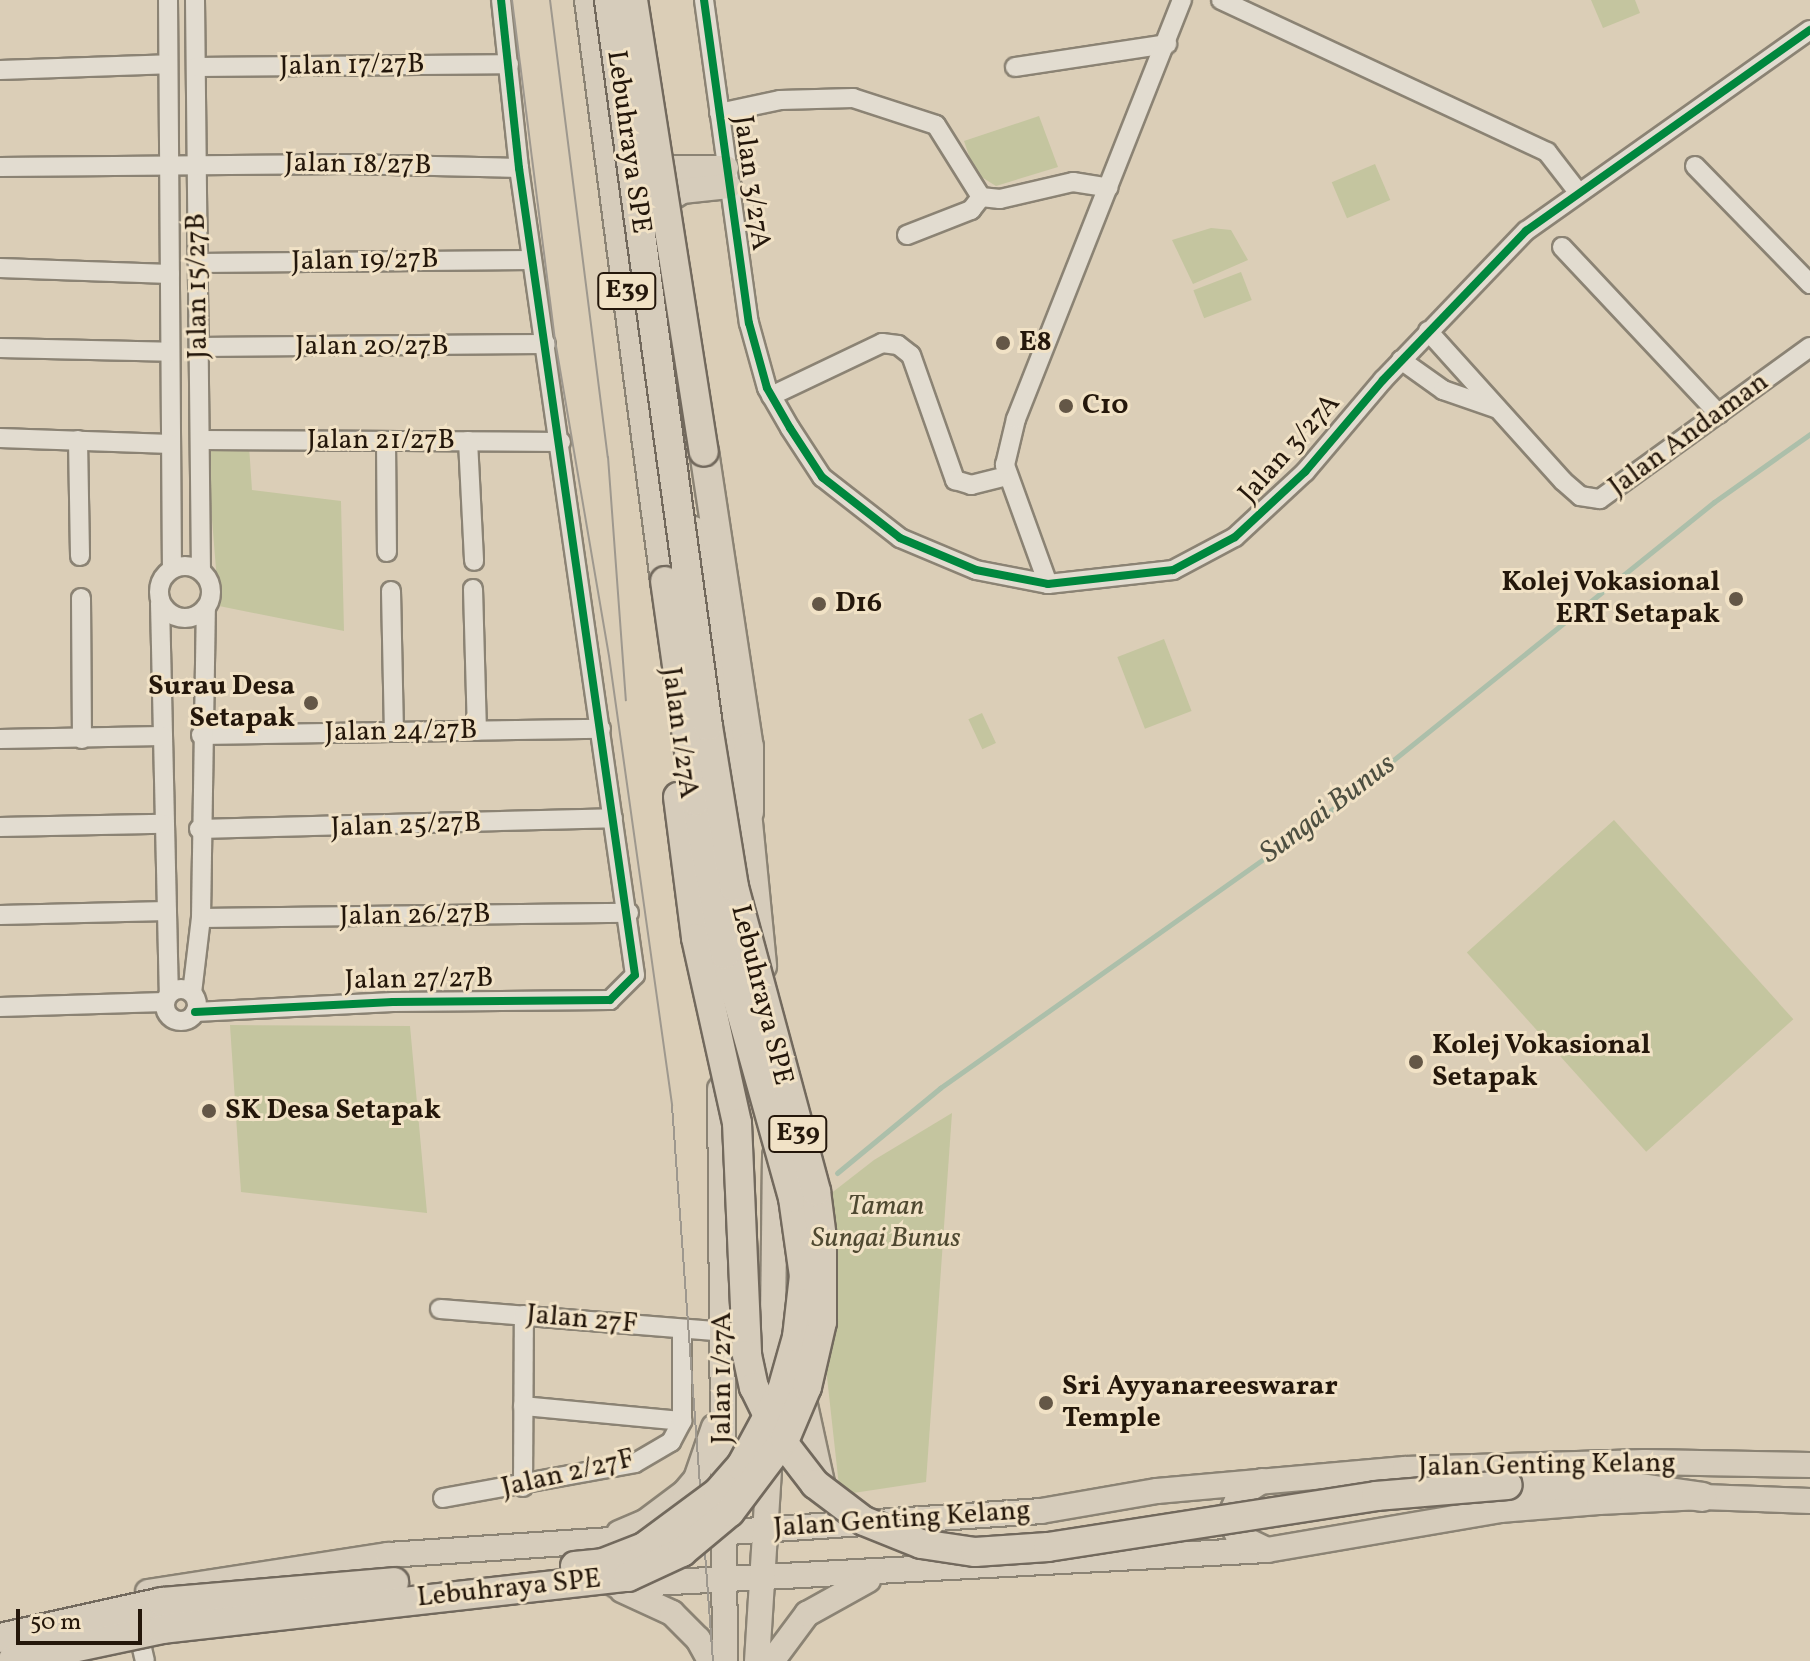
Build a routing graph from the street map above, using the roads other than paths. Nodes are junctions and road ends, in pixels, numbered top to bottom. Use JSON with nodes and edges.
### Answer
{"nodes":[{"id":1,"x":168,"y":0,"type":"edge"},
{"id":2,"x":195,"y":0,"type":"edge"},
{"id":3,"x":501,"y":0,"type":"edge"},
{"id":4,"x":576,"y":0,"type":"edge"},
{"id":5,"x":589,"y":0,"type":"edge"},
{"id":6,"x":609,"y":0,"type":"edge"},
{"id":7,"x":620,"y":0,"type":"edge"},
{"id":8,"x":633,"y":0,"type":"edge"},
{"id":9,"x":704,"y":0,"type":"edge"},
{"id":10,"x":1182,"y":0,"type":"edge"},
{"id":11,"x":1221,"y":0,"type":"edge"},
{"id":12,"x":1810,"y":30,"type":"edge"},
{"id":13,"x":1167,"y":44,"type":"junction"},
{"id":14,"x":168,"y":64,"type":"junction"},
{"id":15,"x":509,"y":64,"type":"junction"},
{"id":16,"x":196,"y":67,"type":"junction"},
{"id":17,"x":1015,"y":67,"type":"dead end"},
{"id":18,"x":0,"y":70,"type":"edge"},
{"id":19,"x":719,"y":113,"type":"junction"},
{"id":20,"x":639,"y":142,"type":"junction"},
{"id":21,"x":169,"y":164,"type":"junction"},
{"id":22,"x":197,"y":164,"type":"junction"},
{"id":23,"x":1695,"y":166,"type":"dead end"},
{"id":24,"x":0,"y":167,"type":"edge"},
{"id":25,"x":519,"y":168,"type":"junction"},
{"id":26,"x":728,"y":177,"type":"junction"},
{"id":27,"x":1109,"y":188,"type":"junction"},
{"id":28,"x":1578,"y":192,"type":"junction"},
{"id":29,"x":981,"y":197,"type":"junction"},
{"id":30,"x":653,"y":235,"type":"junction"},
{"id":31,"x":907,"y":235,"type":"dead end"},
{"id":32,"x":1562,"y":247,"type":"dead end"},
{"id":33,"x":532,"y":260,"type":"junction"},
{"id":34,"x":198,"y":263,"type":"junction"},
{"id":35,"x":0,"y":268,"type":"edge"},
{"id":36,"x":170,"y":274,"type":"junction"},
{"id":37,"x":1810,"y":284,"type":"edge"},
{"id":38,"x":1428,"y":331,"type":"junction"},
{"id":39,"x":546,"y":344,"type":"junction"},
{"id":40,"x":199,"y":347,"type":"junction"},
{"id":41,"x":1810,"y":347,"type":"edge"},
{"id":42,"x":0,"y":348,"type":"edge"},
{"id":43,"x":170,"y":352,"type":"junction"},
{"id":44,"x":1401,"y":360,"type":"junction"},
{"id":45,"x":771,"y":396,"type":"junction"},
{"id":46,"x":1502,"y":411,"type":"junction"},
{"id":47,"x":1719,"y":414,"type":"junction"},
{"id":48,"x":0,"y":438,"type":"edge"},
{"id":49,"x":78,"y":440,"type":"junction"},
{"id":50,"x":200,"y":440,"type":"junction"},
{"id":51,"x":468,"y":441,"type":"junction"},
{"id":52,"x":386,"y":442,"type":"junction"},
{"id":53,"x":561,"y":442,"type":"junction"},
{"id":54,"x":171,"y":444,"type":"junction"},
{"id":55,"x":1007,"y":476,"type":"junction"},
{"id":56,"x":387,"y":552,"type":"dead end"},
{"id":57,"x":80,"y":556,"type":"dead end"},
{"id":58,"x":474,"y":561,"type":"dead end"},
{"id":59,"x":172,"y":569,"type":"junction"},
{"id":60,"x":201,"y":571,"type":"junction"},
{"id":61,"x":665,"y":581,"type":"junction"},
{"id":62,"x":1048,"y":584,"type":"junction"},
{"id":63,"x":473,"y":589,"type":"dead end"},
{"id":64,"x":391,"y":591,"type":"dead end"},
{"id":65,"x":81,"y":598,"type":"dead end"},
{"id":66,"x":160,"y":603,"type":"junction"},
{"id":67,"x":206,"y":608,"type":"junction"},
{"id":68,"x":601,"y":729,"type":"junction"},
{"id":69,"x":477,"y":731,"type":"junction"},
{"id":70,"x":394,"y":732,"type":"junction"},
{"id":71,"x":201,"y":735,"type":"junction"},
{"id":72,"x":162,"y":736,"type":"junction"},
{"id":73,"x":0,"y":739,"type":"edge"},
{"id":74,"x":82,"y":739,"type":"junction"},
{"id":75,"x":749,"y":812,"type":"junction"},
{"id":76,"x":613,"y":818,"type":"junction"},
{"id":77,"x":163,"y":824,"type":"junction"},
{"id":78,"x":0,"y":827,"type":"edge"},
{"id":79,"x":199,"y":829,"type":"junction"},
{"id":80,"x":167,"y":911,"type":"junction"},
{"id":81,"x":629,"y":913,"type":"junction"},
{"id":82,"x":0,"y":915,"type":"edge"},
{"id":83,"x":201,"y":918,"type":"junction"},
{"id":84,"x":164,"y":1003,"type":"junction"},
{"id":85,"x":194,"y":1003,"type":"junction"},
{"id":86,"x":0,"y":1007,"type":"edge"},
{"id":87,"x":440,"y":1309,"type":"dead end"},
{"id":88,"x":524,"y":1315,"type":"junction"},
{"id":89,"x":776,"y":1316,"type":"junction"},
{"id":90,"x":682,"y":1330,"type":"junction"},
{"id":91,"x":724,"y":1332,"type":"junction"},
{"id":92,"x":723,"y":1381,"type":"junction"},
{"id":93,"x":523,"y":1406,"type":"junction"},
{"id":94,"x":682,"y":1421,"type":"junction"},
{"id":95,"x":1810,"y":1465,"type":"edge"},
{"id":96,"x":769,"y":1466,"type":"junction"},
{"id":97,"x":723,"y":1470,"type":"junction"},
{"id":98,"x":1262,"y":1481,"type":"junction"},
{"id":99,"x":523,"y":1487,"type":"junction"},
{"id":100,"x":1702,"y":1497,"type":"junction"},
{"id":101,"x":443,"y":1498,"type":"dead end"},
{"id":102,"x":1810,"y":1501,"type":"edge"},
{"id":103,"x":850,"y":1524,"type":"junction"},
{"id":104,"x":765,"y":1529,"type":"junction"},
{"id":105,"x":722,"y":1532,"type":"junction"},
{"id":106,"x":601,"y":1539,"type":"junction"},
{"id":107,"x":1267,"y":1550,"type":"junction"},
{"id":108,"x":885,"y":1573,"type":"junction"},
{"id":109,"x":764,"y":1580,"type":"junction"},
{"id":110,"x":724,"y":1582,"type":"junction"},
{"id":111,"x":607,"y":1585,"type":"junction"},
{"id":112,"x":0,"y":1629,"type":"edge"},
{"id":113,"x":0,"y":1638,"type":"edge"},
{"id":114,"x":143,"y":1653,"type":"edge"},
{"id":115,"x":12,"y":1661,"type":"edge"},
{"id":116,"x":48,"y":1661,"type":"edge"},
{"id":117,"x":710,"y":1661,"type":"edge"},
{"id":118,"x":725,"y":1661,"type":"edge"},
{"id":119,"x":757,"y":1661,"type":"edge"},
{"id":120,"x":772,"y":1661,"type":"edge"}],
"edges":[{"from":1,"to":14,"type":"street","name":"Jalan 15/27B"},
{"from":2,"to":16,"type":"street","name":"Jalan 15/27B"},
{"from":3,"to":15,"type":"street"},
{"from":4,"to":91,"type":"main road","name":"Jalan 1/27A"},
{"from":5,"to":61,"type":"highway","name":"Lebuhraya SPE","number":"E39"},
{"from":6,"to":115,"type":"highway","name":"Lebuhraya SPE","number":"E39","bridge":true},
{"from":7,"to":20,"type":"main road","name":"Jalan 1/27A"},
{"from":8,"to":75,"type":"highway","bridge":true},
{"from":9,"to":19,"type":"street","name":"Jalan 3/27A"},
{"from":10,"to":13,"type":"street"},
{"from":11,"to":28,"type":"street"},
{"from":12,"to":28,"type":"street","name":"Jalan 3/27A"},
{"from":13,"to":17,"type":"street"},
{"from":13,"to":27,"type":"street"},
{"from":14,"to":18,"type":"street"},
{"from":14,"to":21,"type":"street","name":"Jalan 15/27B"},
{"from":15,"to":16,"type":"street","name":"Jalan 17/27B"},
{"from":15,"to":25,"type":"street"},
{"from":16,"to":22,"type":"street","name":"Jalan 15/27B"},
{"from":19,"to":26,"type":"street","name":"Jalan 3/27A"},
{"from":19,"to":29,"type":"street"},
{"from":20,"to":26,"type":"main road"},
{"from":20,"to":30,"type":"main road","name":"Jalan 1/27A"},
{"from":21,"to":22,"type":"street","name":"Jalan 18/27B"},
{"from":21,"to":24,"type":"street","name":"Jalan 18/27B"},
{"from":21,"to":36,"type":"street","name":"Jalan 15/27B"},
{"from":22,"to":25,"type":"street","name":"Jalan 18/27B"},
{"from":22,"to":34,"type":"street","name":"Jalan 15/27B"},
{"from":23,"to":37,"type":"street"},
{"from":25,"to":33,"type":"street"},
{"from":26,"to":30,"type":"main road"},
{"from":26,"to":45,"type":"street","name":"Jalan 3/27A"},
{"from":27,"to":29,"type":"street"},
{"from":27,"to":55,"type":"street"},
{"from":28,"to":38,"type":"street","name":"Jalan 3/27A"},
{"from":29,"to":31,"type":"street"},
{"from":30,"to":75,"type":"main road","name":"Jalan 1/27A"},
{"from":32,"to":47,"type":"street"},
{"from":33,"to":34,"type":"street","name":"Jalan 19/27B"},
{"from":33,"to":39,"type":"street"},
{"from":34,"to":40,"type":"street","name":"Jalan 15/27B"},
{"from":35,"to":36,"type":"street"},
{"from":36,"to":43,"type":"street","name":"Jalan 15/27B"},
{"from":38,"to":44,"type":"street","name":"Jalan 3/27A"},
{"from":38,"to":46,"type":"street","name":"Jalan Andaman"},
{"from":39,"to":40,"type":"street","name":"Jalan 20/27B"},
{"from":39,"to":53,"type":"street"},
{"from":40,"to":50,"type":"street","name":"Jalan 15/27B"},
{"from":41,"to":47,"type":"street","name":"Jalan Andaman"},
{"from":42,"to":43,"type":"street"},
{"from":43,"to":54,"type":"street","name":"Jalan 15/27B"},
{"from":44,"to":46,"type":"street","name":"Jalan Andaman"},
{"from":44,"to":62,"type":"street","name":"Jalan 3/27A"},
{"from":45,"to":55,"type":"street"},
{"from":45,"to":62,"type":"street","name":"Jalan 3/27A"},
{"from":46,"to":47,"type":"street","name":"Jalan Andaman"},
{"from":48,"to":49,"type":"street"},
{"from":49,"to":54,"type":"street"},
{"from":49,"to":57,"type":"street"},
{"from":50,"to":52,"type":"street","name":"Jalan 21/27B"},
{"from":50,"to":60,"type":"street","name":"Jalan 15/27B"},
{"from":51,"to":52,"type":"street","name":"Jalan 21/27B"},
{"from":51,"to":53,"type":"street","name":"Jalan 21/27B"},
{"from":51,"to":58,"type":"street"},
{"from":52,"to":56,"type":"street"},
{"from":53,"to":68,"type":"street"},
{"from":54,"to":59,"type":"street","name":"Jalan 15/27B"},
{"from":55,"to":62,"type":"street"},
{"from":59,"to":60,"type":"street"},
{"from":59,"to":66,"type":"street"},
{"from":60,"to":67,"type":"street"},
{"from":61,"to":100,"type":"highway","number":"E39","bridge":true},
{"from":61,"to":113,"type":"highway","name":"Lebuhraya SPE","number":"E39","bridge":true},
{"from":63,"to":69,"type":"street"},
{"from":64,"to":70,"type":"street"},
{"from":65,"to":74,"type":"street"},
{"from":66,"to":67,"type":"street"},
{"from":66,"to":72,"type":"street"},
{"from":67,"to":71,"type":"street"},
{"from":68,"to":69,"type":"street","name":"Jalan 24/27B"},
{"from":68,"to":76,"type":"street"},
{"from":69,"to":70,"type":"street","name":"Jalan 24/27B"},
{"from":70,"to":71,"type":"street","name":"Jalan 24/27B"},
{"from":71,"to":79,"type":"street"},
{"from":72,"to":74,"type":"street"},
{"from":72,"to":77,"type":"street"},
{"from":73,"to":74,"type":"street"},
{"from":75,"to":89,"type":"main road","name":"Jalan 1/27A"},
{"from":76,"to":79,"type":"street","name":"Jalan 25/27B"},
{"from":76,"to":81,"type":"street"},
{"from":77,"to":78,"type":"street"},
{"from":77,"to":80,"type":"street"},
{"from":79,"to":83,"type":"street"},
{"from":80,"to":82,"type":"street"},
{"from":80,"to":84,"type":"street"},
{"from":81,"to":83,"type":"street","name":"Jalan 26/27B"},
{"from":81,"to":85,"type":"street","name":"Jalan 27/27B"},
{"from":83,"to":85,"type":"street"},
{"from":84,"to":85,"type":"street"},
{"from":84,"to":85,"type":"street"},
{"from":84,"to":86,"type":"street"},
{"from":87,"to":88,"type":"street","name":"Jalan 27F"},
{"from":88,"to":90,"type":"street","name":"Jalan 27F"},
{"from":88,"to":93,"type":"street"},
{"from":89,"to":96,"type":"main road","name":"Jalan 1/27A"},
{"from":89,"to":103,"type":"main road"},
{"from":90,"to":91,"type":"street","name":"Jalan 27F"},
{"from":90,"to":94,"type":"street"},
{"from":91,"to":92,"type":"main road","name":"Jalan 1/27A"},
{"from":92,"to":97,"type":"main road","name":"Jalan 1/27A"},
{"from":92,"to":106,"type":"main road"},
{"from":93,"to":94,"type":"street"},
{"from":93,"to":99,"type":"street"},
{"from":94,"to":99,"type":"street","name":"Jalan 2/27F"},
{"from":95,"to":98,"type":"main road","name":"Jalan Genting Kelang"},
{"from":96,"to":97,"type":"main road","name":"Jalan 1/27A"},
{"from":96,"to":104,"type":"main road","name":"Jalan 1/27A"},
{"from":97,"to":105,"type":"main road","name":"Jalan 1/27A"},
{"from":98,"to":103,"type":"main road","name":"Jalan Genting Kelang"},
{"from":98,"to":107,"type":"main road"},
{"from":99,"to":101,"type":"street","name":"Jalan 2/27F"},
{"from":100,"to":102,"type":"main road","name":"Jalan Genting Kelang"},
{"from":100,"to":107,"type":"main road","name":"Jalan Genting Kelang"},
{"from":103,"to":104,"type":"main road","name":"Jalan Genting Kelang"},
{"from":104,"to":105,"type":"main road","name":"Jalan Genting Kelang"},
{"from":104,"to":109,"type":"main road","name":"Jalan 1/27A"},
{"from":105,"to":106,"type":"main road","name":"Jalan Genting Kelang"},
{"from":105,"to":110,"type":"main road","name":"Jalan 1/27A"},
{"from":106,"to":112,"type":"main road","name":"Jalan Genting Kelang"},
{"from":107,"to":108,"type":"main road","name":"Jalan Genting Kelang"},
{"from":108,"to":109,"type":"main road","name":"Jalan Genting Kelang"},
{"from":108,"to":120,"type":"main road"},
{"from":109,"to":110,"type":"main road","name":"Jalan Genting Kelang"},
{"from":109,"to":119,"type":"main road","name":"Jalan 1/27A"},
{"from":110,"to":111,"type":"main road","name":"Jalan Genting Kelang"},
{"from":110,"to":118,"type":"main road","name":"Jalan 1/27A"},
{"from":111,"to":114,"type":"main road","name":"Jalan Genting Kelang"},
{"from":111,"to":117,"type":"main road"},
{"from":114,"to":116,"type":"main road","name":"Jalan Genting Kelang"}]}
